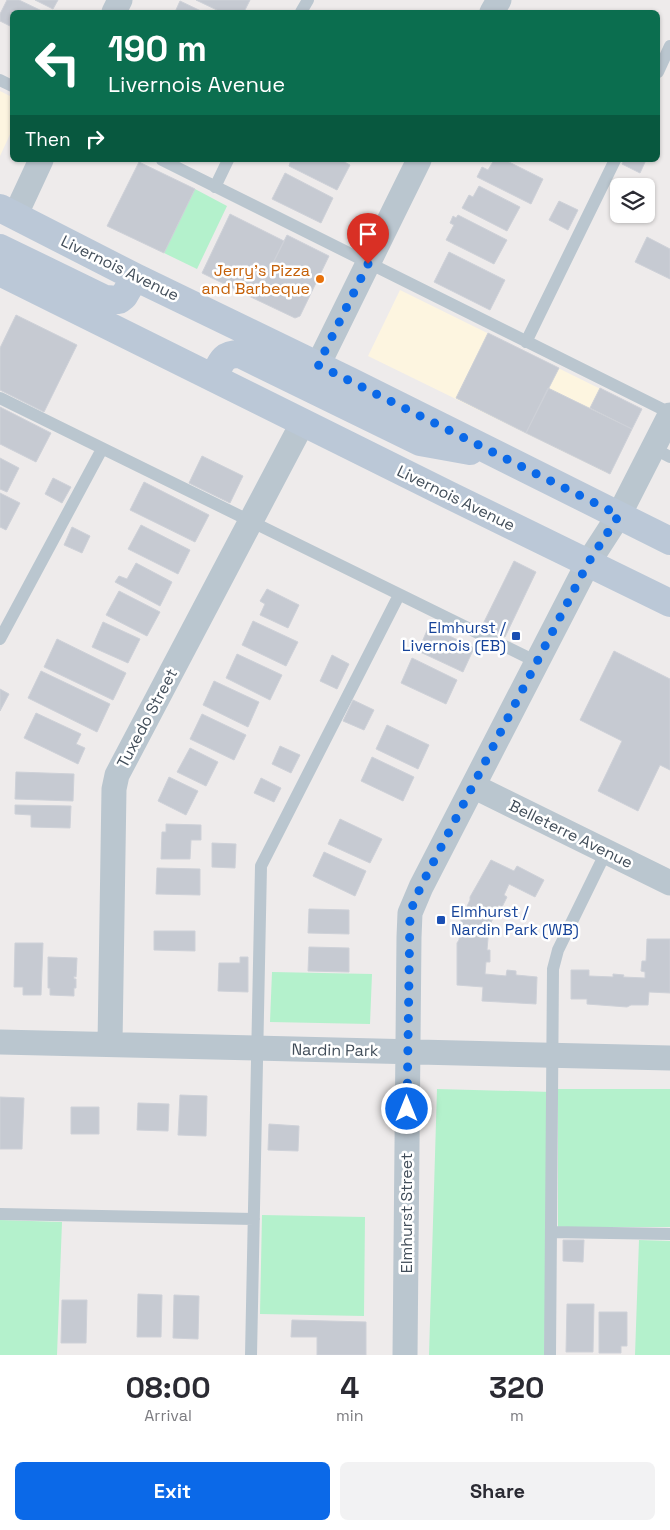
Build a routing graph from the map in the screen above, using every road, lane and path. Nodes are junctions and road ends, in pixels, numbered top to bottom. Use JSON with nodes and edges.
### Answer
{"nodes":[{"id":1,"x":670,"y":46,"type":"edge"},
{"id":2,"x":660,"y":68,"type":"edge"},
{"id":3,"x":40,"y":162,"type":"edge"},
{"id":4,"x":166,"y":162,"type":"edge"},
{"id":5,"x":227,"y":162,"type":"edge"},
{"id":6,"x":418,"y":162,"type":"edge"},
{"id":7,"x":614,"y":162,"type":"edge"},
{"id":8,"x":215,"y":187,"type":"junction"},
{"id":9,"x":8,"y":212,"type":"edge"},
{"id":10,"x":368,"y":264,"type":"junction"},
{"id":11,"x":1,"y":270,"type":"edge"},
{"id":12,"x":135,"y":277,"type":"junction"},
{"id":13,"x":526,"y":342,"type":"junction"},
{"id":14,"x":318,"y":365,"type":"junction"},
{"id":15,"x":214,"y":377,"type":"junction"},
{"id":16,"x":0,"y":398,"type":"edge"},
{"id":17,"x":670,"y":414,"type":"edge"},
{"id":18,"x":303,"y":422,"type":"junction"},
{"id":19,"x":102,"y":449,"type":"junction"},
{"id":20,"x":662,"y":452,"type":"edge"},
{"id":21,"x":505,"y":458,"type":"junction"},
{"id":22,"x":619,"y":515,"type":"junction"},
{"id":23,"x":250,"y":522,"type":"junction"},
{"id":24,"x":670,"y":541,"type":"edge"},
{"id":25,"x":588,"y":563,"type":"junction"},
{"id":26,"x":399,"y":595,"type":"junction"},
{"id":27,"x":670,"y":603,"type":"edge"},
{"id":28,"x":0,"y":639,"type":"edge"},
{"id":29,"x":537,"y":662,"type":"junction"},
{"id":30,"x":472,"y":786,"type":"junction"},
{"id":31,"x":606,"y":852,"type":"junction"},
{"id":32,"x":670,"y":883,"type":"edge"},
{"id":33,"x":0,"y":1042,"type":"edge"},
{"id":34,"x":110,"y":1044,"type":"junction"},
{"id":35,"x":258,"y":1048,"type":"junction"},
{"id":36,"x":407,"y":1052,"type":"junction"},
{"id":37,"x":553,"y":1055,"type":"junction"},
{"id":38,"x":670,"y":1058,"type":"edge"},
{"id":39,"x":0,"y":1214,"type":"edge"},
{"id":40,"x":254,"y":1218,"type":"junction"},
{"id":41,"x":551,"y":1232,"type":"junction"},
{"id":42,"x":670,"y":1234,"type":"edge"},
{"id":43,"x":251,"y":1355,"type":"edge"},
{"id":44,"x":405,"y":1355,"type":"edge"},
{"id":45,"x":550,"y":1355,"type":"edge"}],
"edges":[{"from":1,"to":2,"type":"lane"},
{"from":3,"to":9,"type":"street"},
{"from":4,"to":8,"type":"lane"},
{"from":5,"to":8,"type":"lane"},
{"from":6,"to":10,"type":"street"},
{"from":7,"to":13,"type":"lane"},
{"from":8,"to":10,"type":"lane"},
{"from":9,"to":12,"type":"main road","name":"Livernois Avenue"},
{"from":10,"to":13,"type":"lane"},
{"from":10,"to":14,"type":"street"},
{"from":11,"to":12,"type":"main road"},
{"from":11,"to":15,"type":"main road","name":"Livernois Avenue"},
{"from":12,"to":14,"type":"main road","name":"Livernois Avenue"},
{"from":13,"to":17,"type":"lane"},
{"from":14,"to":21,"type":"main road","name":"Livernois Avenue"},
{"from":15,"to":18,"type":"main road","name":"Livernois Avenue"},
{"from":15,"to":21,"type":"main road"},
{"from":16,"to":19,"type":"lane"},
{"from":17,"to":20,"type":"street","name":"Elmhurst Street"},
{"from":18,"to":23,"type":"street","name":"Tuxedo Street"},
{"from":18,"to":25,"type":"main road","name":"Livernois Avenue"},
{"from":19,"to":23,"type":"lane"},
{"from":19,"to":28,"type":"lane"},
{"from":20,"to":22,"type":"street","name":"Elmhurst Street"},
{"from":21,"to":22,"type":"main road","name":"Livernois Avenue"},
{"from":22,"to":24,"type":"main road","name":"Livernois Avenue"},
{"from":22,"to":25,"type":"street","name":"Elmhurst Street"},
{"from":23,"to":26,"type":"lane"},
{"from":23,"to":34,"type":"street","name":"Tuxedo Street"},
{"from":25,"to":27,"type":"main road","name":"Livernois Avenue"},
{"from":25,"to":29,"type":"street","name":"Elmhurst Street"},
{"from":26,"to":29,"type":"lane"},
{"from":26,"to":35,"type":"lane"},
{"from":29,"to":30,"type":"street","name":"Elmhurst Street"},
{"from":30,"to":31,"type":"street","name":"Belleterre Avenue"},
{"from":30,"to":36,"type":"street","name":"Elmhurst Street"},
{"from":31,"to":32,"type":"street","name":"Belleterre Avenue"},
{"from":31,"to":37,"type":"lane"},
{"from":33,"to":34,"type":"street","name":"Nardin Park"},
{"from":34,"to":35,"type":"street","name":"Nardin Park"},
{"from":35,"to":36,"type":"street","name":"Nardin Park"},
{"from":35,"to":40,"type":"lane"},
{"from":36,"to":37,"type":"street","name":"Nardin Park"},
{"from":36,"to":44,"type":"street","name":"Elmhurst Street"},
{"from":37,"to":38,"type":"street","name":"Nardin Park"},
{"from":37,"to":41,"type":"lane"},
{"from":39,"to":40,"type":"lane"},
{"from":40,"to":43,"type":"lane"},
{"from":41,"to":42,"type":"lane"},
{"from":41,"to":45,"type":"lane"}]}
